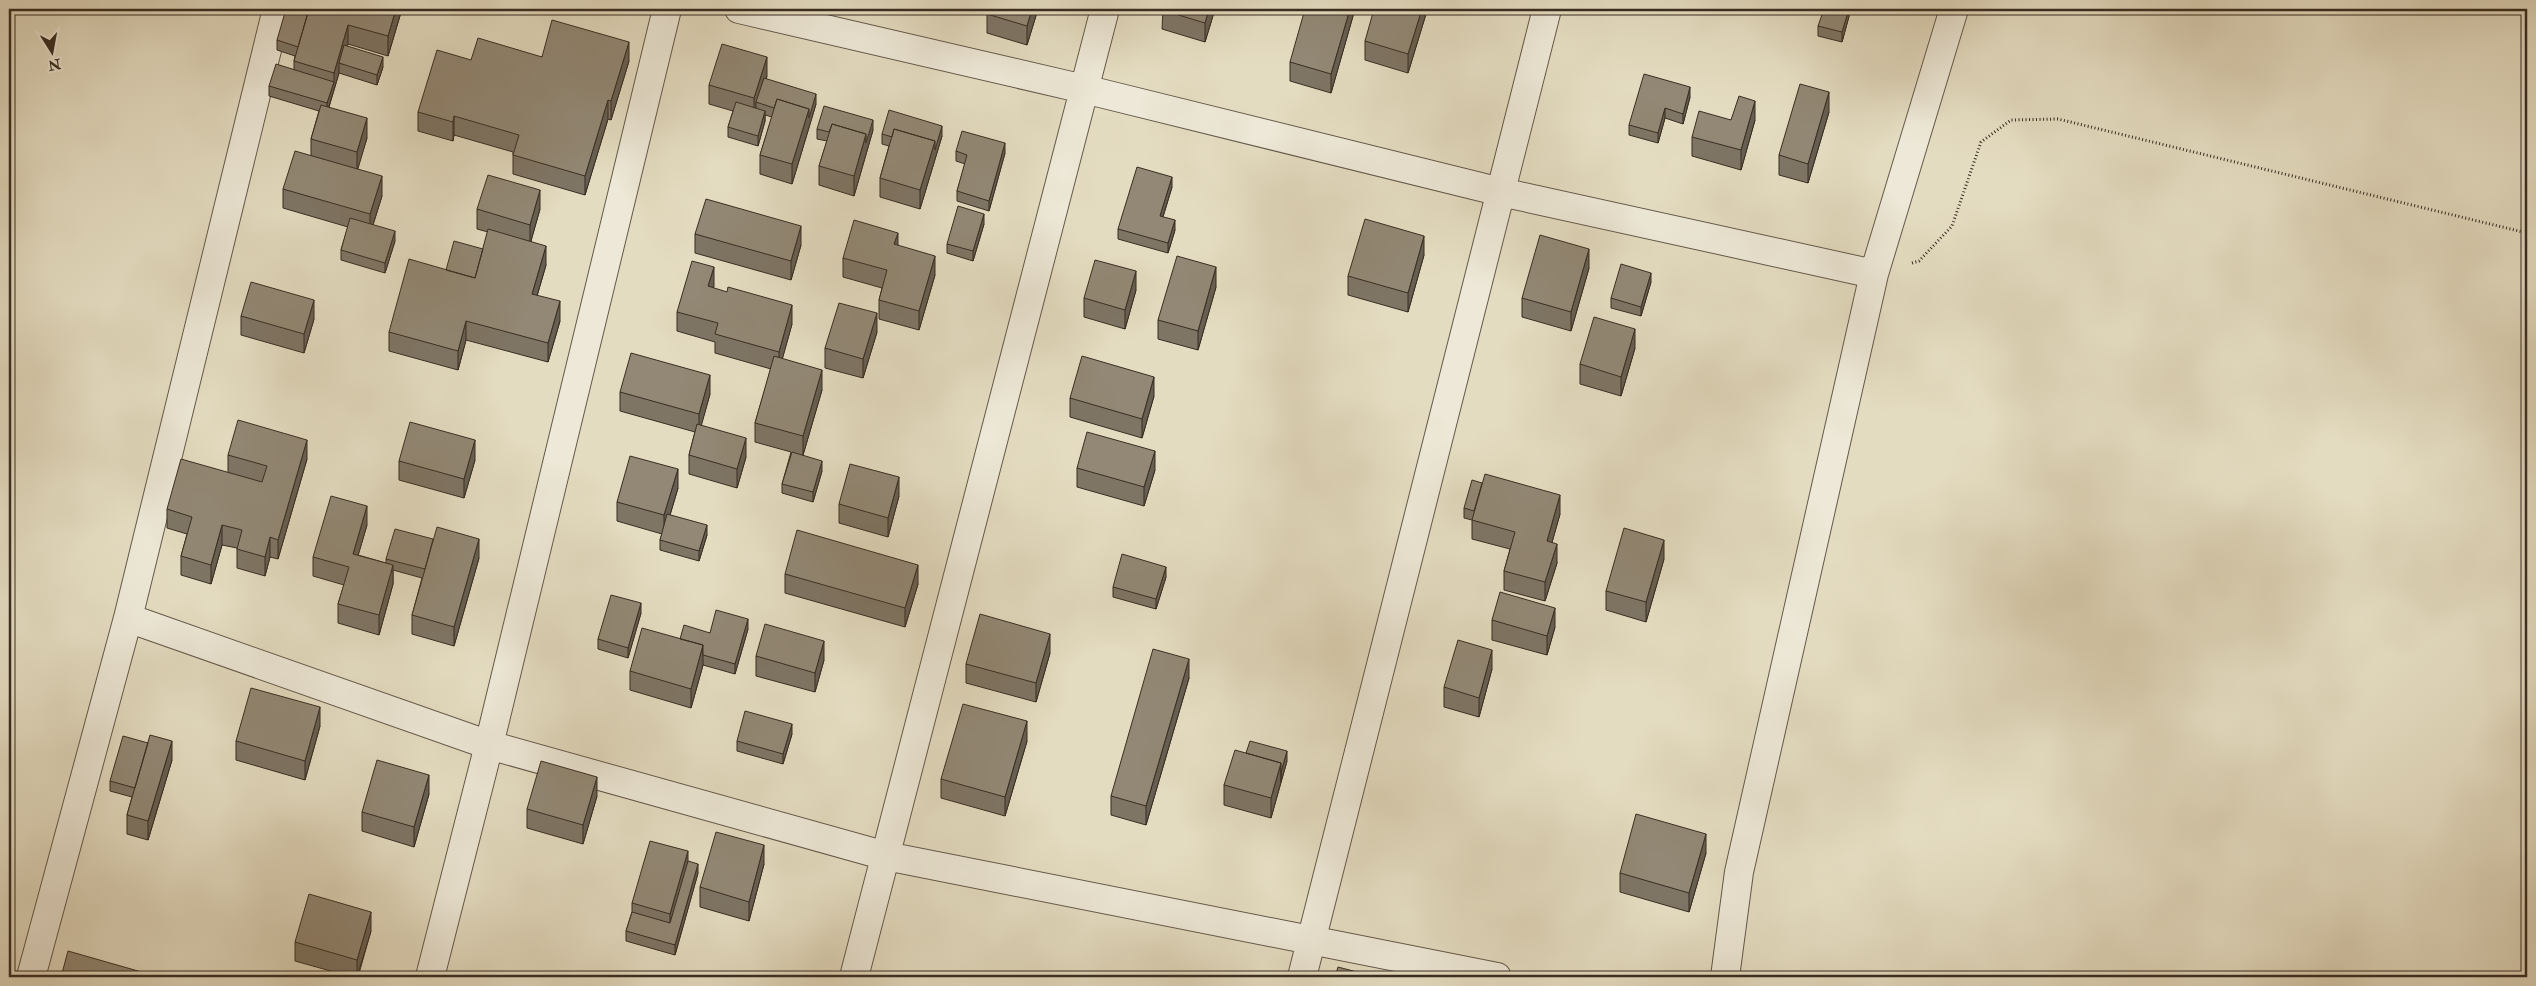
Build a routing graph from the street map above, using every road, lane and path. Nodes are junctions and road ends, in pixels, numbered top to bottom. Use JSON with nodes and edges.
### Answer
{"nodes":[{"id":1,"x":277,"y":9,"type":"edge"},
{"id":2,"x":667,"y":9,"type":"edge"},
{"id":3,"x":739,"y":9,"type":"edge"},
{"id":4,"x":1105,"y":9,"type":"edge"},
{"id":5,"x":1548,"y":9,"type":"edge"},
{"id":6,"x":1954,"y":9,"type":"edge"},
{"id":7,"x":1084,"y":89,"type":"junction"},
{"id":8,"x":1501,"y":192,"type":"junction"},
{"id":9,"x":2527,"y":233,"type":"edge"},
{"id":10,"x":1874,"y":274,"type":"junction"},
{"id":11,"x":128,"y":618,"type":"junction"},
{"id":12,"x":489,"y":745,"type":"junction"},
{"id":13,"x":886,"y":856,"type":"junction"},
{"id":14,"x":1312,"y":939,"type":"junction"},
{"id":15,"x":31,"y":977,"type":"edge"},
{"id":16,"x":430,"y":977,"type":"edge"},
{"id":17,"x":854,"y":977,"type":"edge"},
{"id":18,"x":1302,"y":977,"type":"edge"},
{"id":19,"x":1497,"y":977,"type":"edge"},
{"id":20,"x":1725,"y":977,"type":"edge"}],
"edges":[{"from":1,"to":11,"type":"street"},
{"from":2,"to":12,"type":"street"},
{"from":3,"to":7,"type":"street"},
{"from":4,"to":7,"type":"street"},
{"from":5,"to":8,"type":"street"},
{"from":6,"to":10,"type":"street"},
{"from":7,"to":8,"type":"street"},
{"from":7,"to":13,"type":"street"},
{"from":8,"to":10,"type":"street"},
{"from":8,"to":14,"type":"street"},
{"from":9,"to":10,"type":"path"},
{"from":10,"to":20,"type":"street"},
{"from":11,"to":12,"type":"street"},
{"from":11,"to":15,"type":"street"},
{"from":12,"to":13,"type":"street"},
{"from":12,"to":16,"type":"street"},
{"from":13,"to":14,"type":"street"},
{"from":13,"to":17,"type":"street"},
{"from":14,"to":18,"type":"street"},
{"from":14,"to":19,"type":"street"}]}
